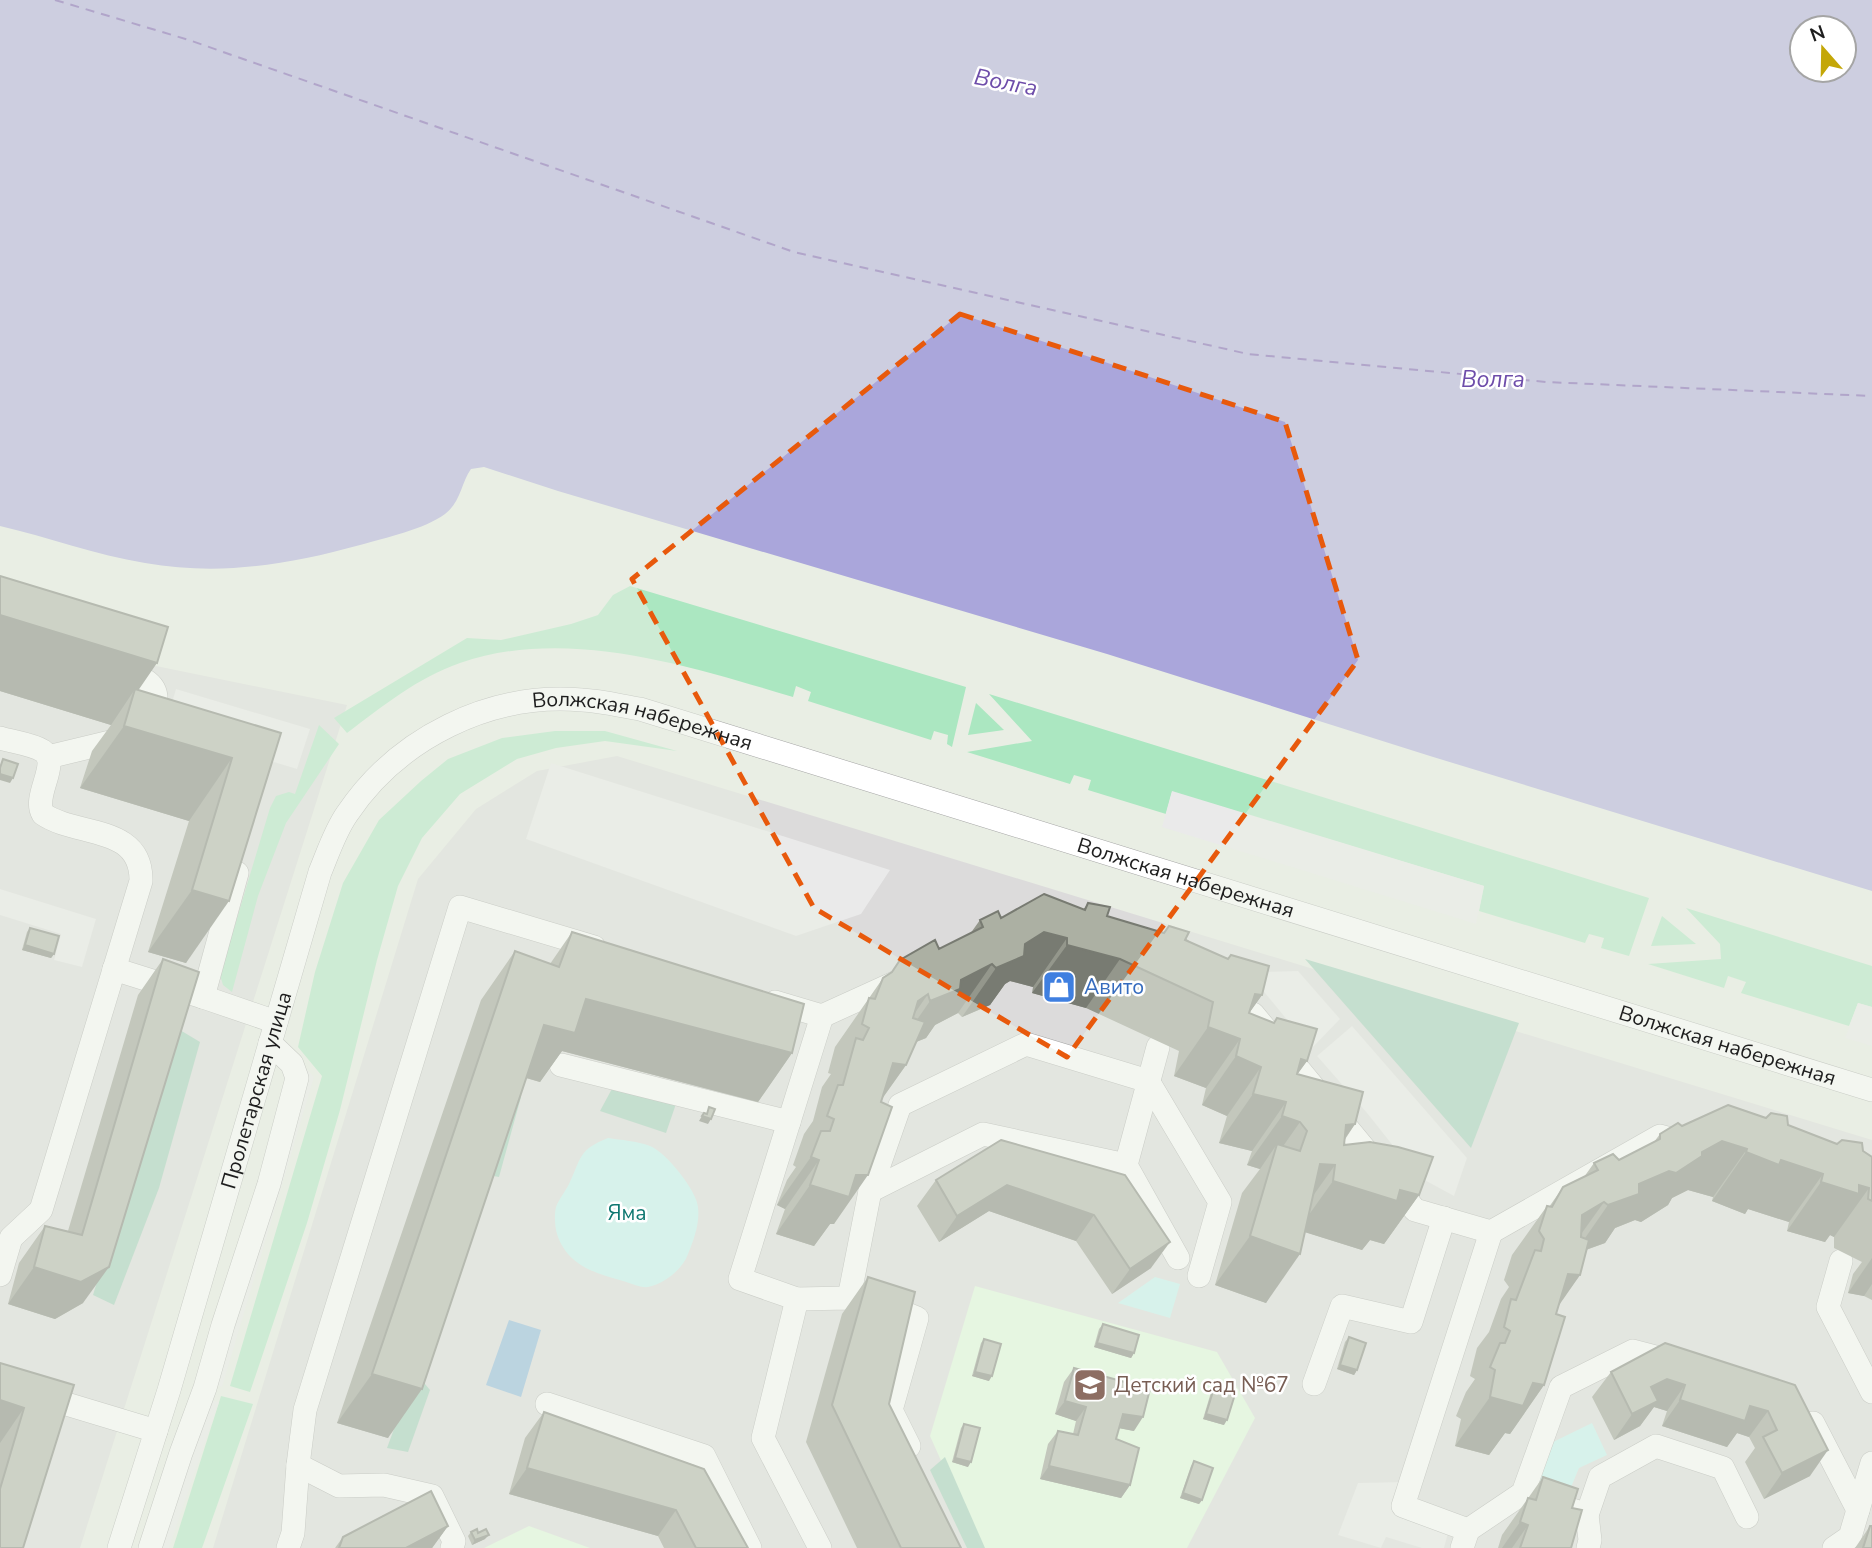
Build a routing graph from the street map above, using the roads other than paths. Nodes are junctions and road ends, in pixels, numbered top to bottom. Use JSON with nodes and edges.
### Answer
{"nodes":[{"id":1,"x":90,"y":662,"type":"edge"},
{"id":2,"x":494,"y":708,"type":"joint"},
{"id":3,"x":0,"y":738,"type":"edge"},
{"id":4,"x":48,"y":757,"type":"junction"},
{"id":5,"x":243,"y":850,"type":"edge"},
{"id":6,"x":621,"y":956,"type":"edge"},
{"id":7,"x":114,"y":970,"type":"junction"},
{"id":8,"x":918,"y":973,"type":"edge"},
{"id":9,"x":755,"y":996,"type":"edge"},
{"id":10,"x":203,"y":997,"type":"junction"},
{"id":11,"x":1201,"y":997,"type":"edge"},
{"id":12,"x":822,"y":1016,"type":"junction"},
{"id":13,"x":273,"y":1033,"type":"junction"},
{"id":14,"x":1158,"y":1047,"type":"dead end"},
{"id":15,"x":561,"y":1065,"type":"edge"},
{"id":16,"x":1148,"y":1081,"type":"junction"},
{"id":17,"x":1872,"y":1090,"type":"edge"},
{"id":18,"x":789,"y":1122,"type":"junction"},
{"id":19,"x":1710,"y":1150,"type":"edge"},
{"id":20,"x":1126,"y":1165,"type":"junction"},
{"id":21,"x":870,"y":1191,"type":"junction"},
{"id":22,"x":1444,"y":1219,"type":"junction"},
{"id":23,"x":1491,"y":1232,"type":"junction"},
{"id":24,"x":1178,"y":1258,"type":"dead end"},
{"id":25,"x":1841,"y":1261,"type":"dead end"},
{"id":26,"x":0,"y":1275,"type":"edge"},
{"id":27,"x":1199,"y":1276,"type":"dead end"},
{"id":28,"x":849,"y":1298,"type":"junction"},
{"id":29,"x":797,"y":1299,"type":"junction"},
{"id":30,"x":1697,"y":1368,"type":"edge"},
{"id":31,"x":0,"y":1384,"type":"edge"},
{"id":32,"x":1314,"y":1384,"type":"dead end"},
{"id":33,"x":1872,"y":1392,"type":"edge"},
{"id":34,"x":547,"y":1404,"type":"dead end"},
{"id":35,"x":1804,"y":1405,"type":"edge"},
{"id":36,"x":154,"y":1437,"type":"junction"},
{"id":37,"x":181,"y":1453,"type":"junction"},
{"id":38,"x":916,"y":1460,"type":"edge"},
{"id":39,"x":1872,"y":1463,"type":"edge"},
{"id":40,"x":298,"y":1465,"type":"junction"},
{"id":41,"x":1523,"y":1493,"type":"junction"},
{"id":42,"x":1858,"y":1510,"type":"junction"},
{"id":43,"x":1587,"y":1515,"type":"junction"},
{"id":44,"x":1747,"y":1517,"type":"dead end"},
{"id":45,"x":1465,"y":1539,"type":"edge"},
{"id":46,"x":1842,"y":1542,"type":"edge"},
{"id":47,"x":1872,"y":1544,"type":"edge"},
{"id":48,"x":119,"y":1548,"type":"edge"},
{"id":49,"x":150,"y":1548,"type":"edge"},
{"id":50,"x":288,"y":1548,"type":"edge"},
{"id":51,"x":452,"y":1548,"type":"edge"},
{"id":52,"x":750,"y":1548,"type":"edge"},
{"id":53,"x":820,"y":1548,"type":"edge"},
{"id":54,"x":1588,"y":1548,"type":"edge"}],
"edges":[{"from":1,"to":4,"type":"street"},
{"from":2,"to":13,"type":"street","name":"Пролетарская улица"},
{"from":2,"to":17,"type":"street","name":"Волжская набережная"},
{"from":3,"to":4,"type":"street"},
{"from":4,"to":7,"type":"street"},
{"from":5,"to":10,"type":"street"},
{"from":6,"to":40,"type":"street"},
{"from":7,"to":10,"type":"street"},
{"from":7,"to":26,"type":"street"},
{"from":8,"to":12,"type":"street"},
{"from":9,"to":12,"type":"street"},
{"from":10,"to":13,"type":"street"},
{"from":11,"to":22,"type":"street"},
{"from":12,"to":18,"type":"street"},
{"from":13,"to":36,"type":"street","name":"Пролетарская улица"},
{"from":13,"to":37,"type":"street"},
{"from":14,"to":16,"type":"street"},
{"from":15,"to":18,"type":"street"},
{"from":16,"to":20,"type":"street"},
{"from":16,"to":21,"type":"street"},
{"from":16,"to":27,"type":"street"},
{"from":18,"to":29,"type":"street"},
{"from":19,"to":23,"type":"street"},
{"from":20,"to":21,"type":"street"},
{"from":20,"to":24,"type":"street"},
{"from":21,"to":28,"type":"street"},
{"from":22,"to":23,"type":"street"},
{"from":22,"to":32,"type":"street"},
{"from":23,"to":45,"type":"street"},
{"from":25,"to":33,"type":"street"},
{"from":28,"to":29,"type":"street"},
{"from":28,"to":38,"type":"street"},
{"from":29,"to":53,"type":"street"},
{"from":30,"to":41,"type":"street"},
{"from":31,"to":36,"type":"street"},
{"from":34,"to":52,"type":"street"},
{"from":35,"to":42,"type":"street"},
{"from":36,"to":37,"type":"street"},
{"from":36,"to":48,"type":"street","name":"Пролетарская улица"},
{"from":37,"to":49,"type":"street"},
{"from":39,"to":42,"type":"street"},
{"from":40,"to":50,"type":"street"},
{"from":40,"to":51,"type":"street"},
{"from":41,"to":43,"type":"street"},
{"from":41,"to":45,"type":"street"},
{"from":42,"to":46,"type":"street"},
{"from":43,"to":44,"type":"street"},
{"from":43,"to":54,"type":"street"},
{"from":46,"to":47,"type":"street"}]}
